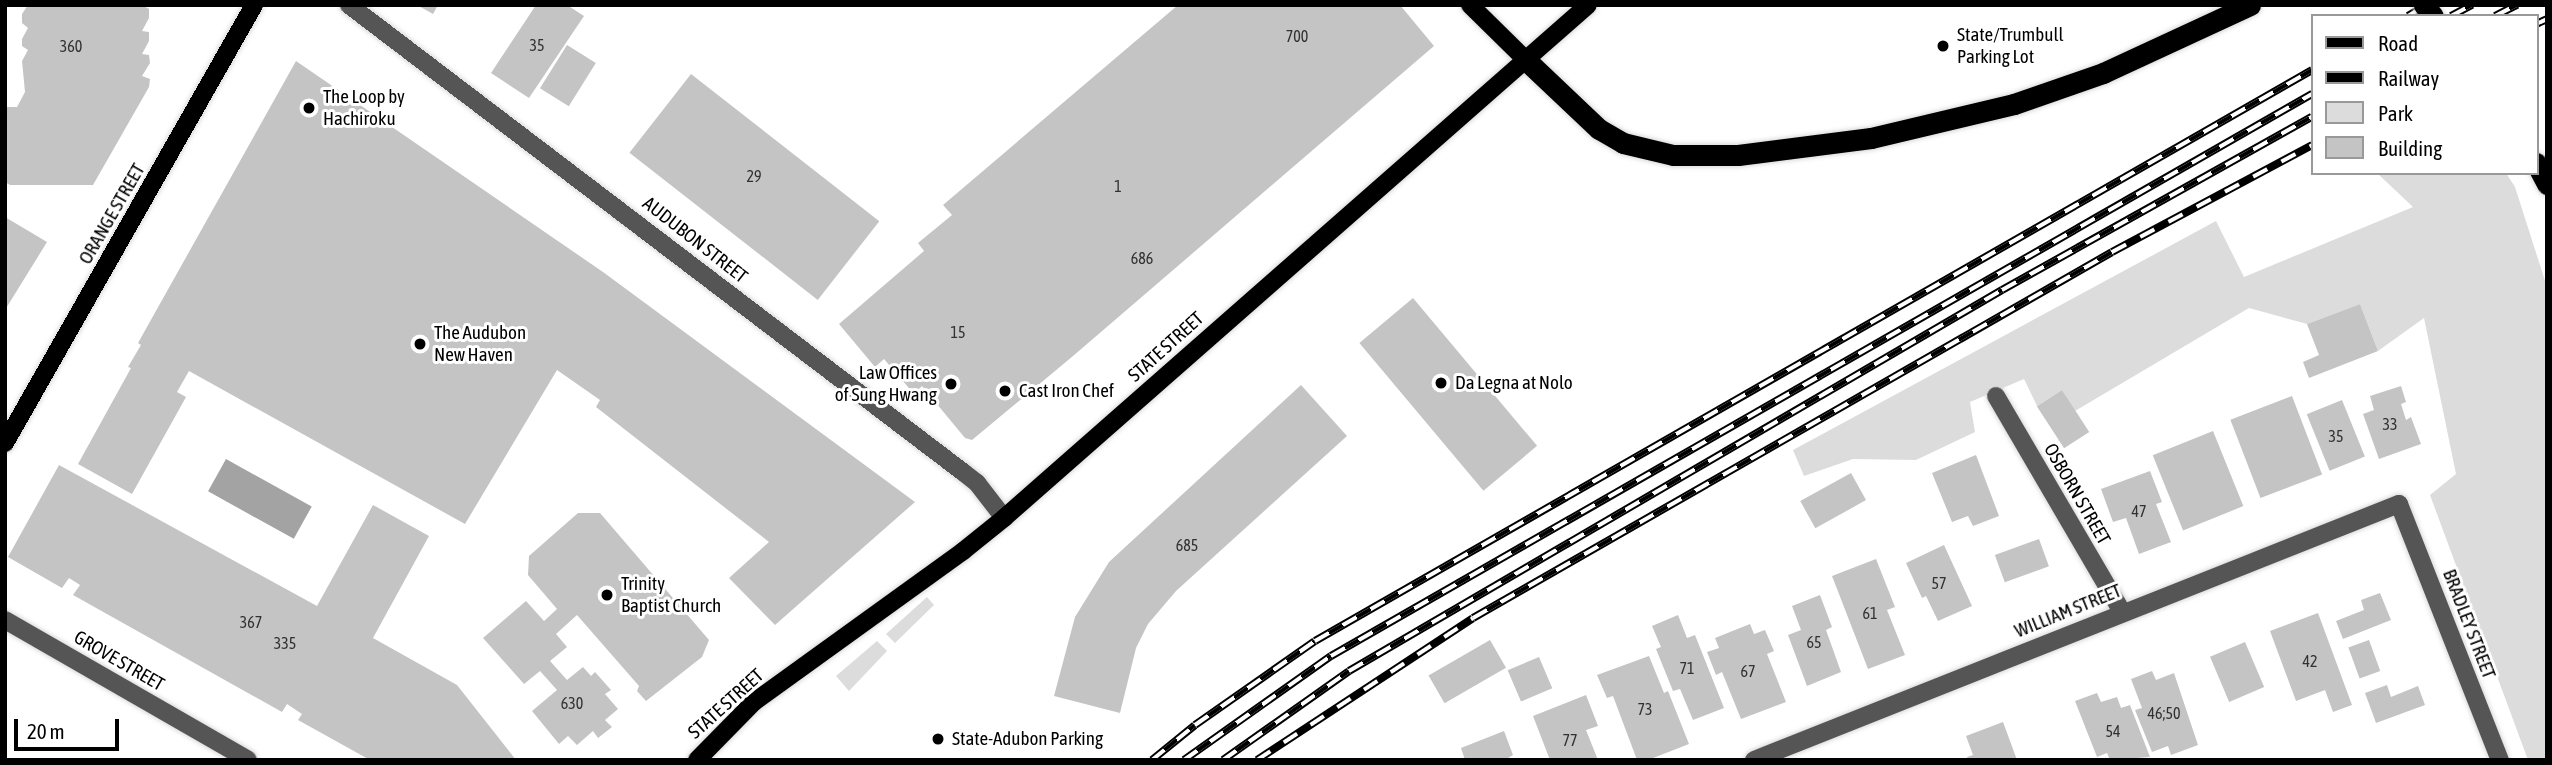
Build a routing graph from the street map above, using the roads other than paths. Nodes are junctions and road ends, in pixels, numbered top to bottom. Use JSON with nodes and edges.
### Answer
{"nodes":[{"id":1,"x":254,"y":5,"type":"edge"},
{"id":2,"x":349,"y":5,"type":"edge"},
{"id":3,"x":1470,"y":5,"type":"edge"},
{"id":4,"x":1588,"y":5,"type":"edge"},
{"id":5,"x":2250,"y":5,"type":"edge"},
{"id":6,"x":1527,"y":61,"type":"junction"},
{"id":7,"x":1996,"y":396,"type":"dead end"},
{"id":8,"x":5,"y":443,"type":"edge"},
{"id":9,"x":2399,"y":504,"type":"joint"},
{"id":10,"x":1004,"y":518,"type":"junction"},
{"id":11,"x":2122,"y":612,"type":"junction"},
{"id":12,"x":5,"y":620,"type":"edge"},
{"id":13,"x":248,"y":760,"type":"edge"},
{"id":14,"x":696,"y":760,"type":"edge"},
{"id":15,"x":1754,"y":760,"type":"edge"},
{"id":16,"x":2500,"y":760,"type":"edge"}],
"edges":[{"from":1,"to":8,"type":"main road","name":"ORANGE STREET"},
{"from":2,"to":10,"type":"street","name":"AUDUBON STREET"},
{"from":3,"to":6,"type":"main road"},
{"from":4,"to":6,"type":"main road","name":"STATE STREET"},
{"from":5,"to":6,"type":"highway"},
{"from":6,"to":10,"type":"main road","name":"STATE STREET"},
{"from":7,"to":11,"type":"street","name":"OSBORN STREET"},
{"from":9,"to":11,"type":"street","name":"WILLIAM STREET"},
{"from":9,"to":16,"type":"street","name":"BRADLEY STREET"},
{"from":10,"to":14,"type":"main road","name":"STATE STREET"},
{"from":11,"to":15,"type":"street","name":"WILLIAM STREET"},
{"from":12,"to":13,"type":"street","name":"GROVE STREET"}]}
